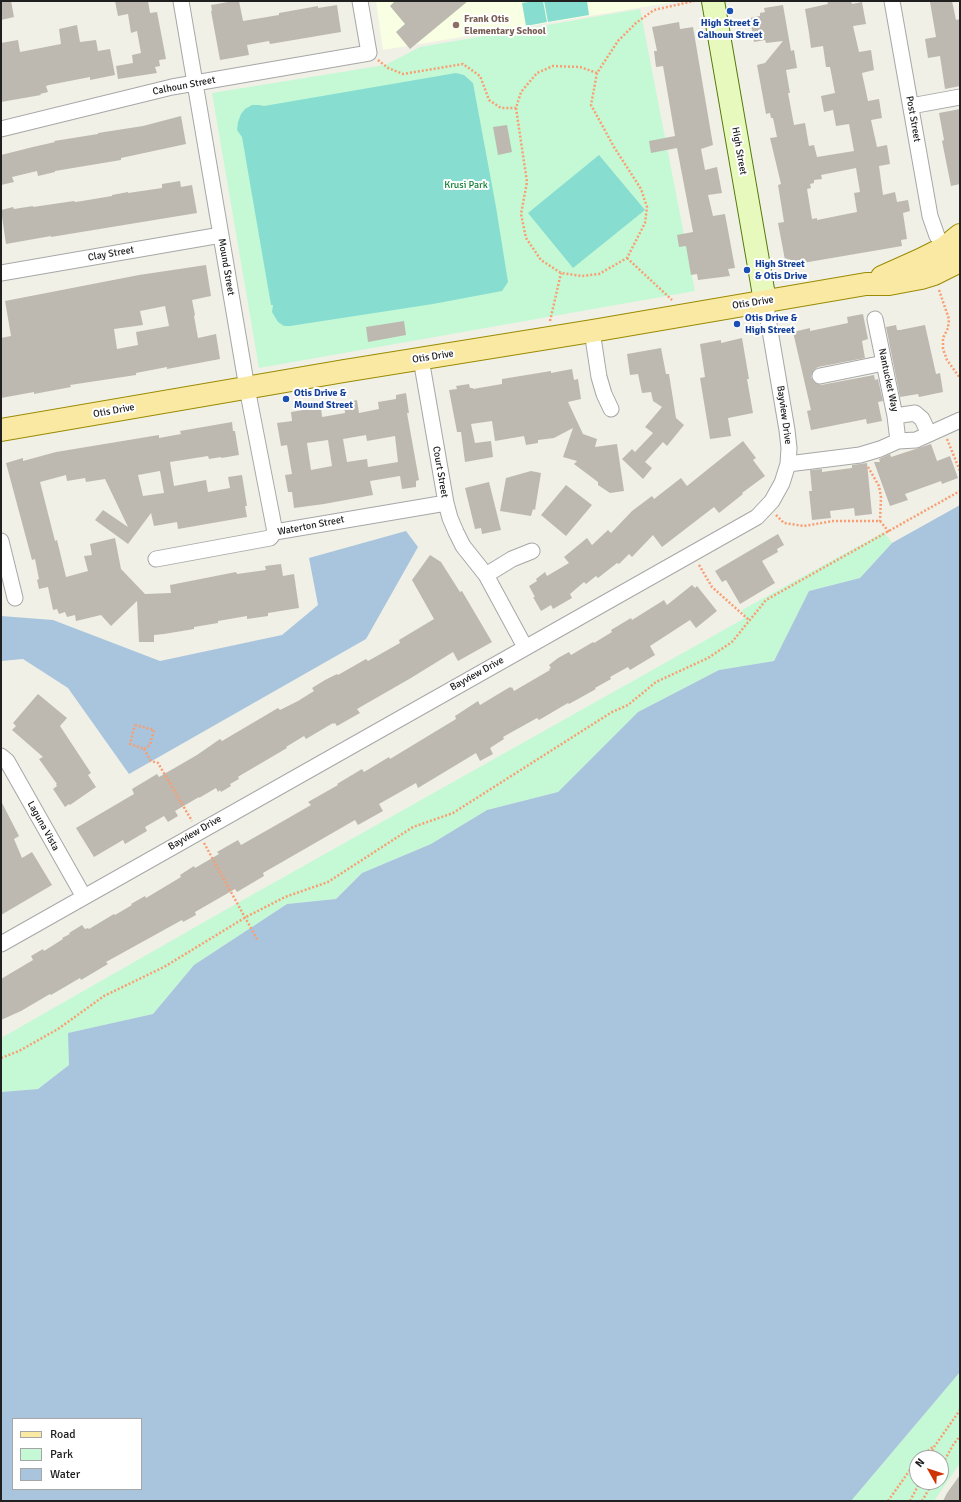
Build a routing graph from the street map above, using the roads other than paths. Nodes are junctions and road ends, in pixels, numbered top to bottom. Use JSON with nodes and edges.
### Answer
{"nodes":[{"id":1,"x":181,"y":1,"type":"edge"},
{"id":2,"x":360,"y":1,"type":"edge"},
{"id":3,"x":713,"y":1,"type":"edge"},
{"id":4,"x":892,"y":1,"type":"edge"},
{"id":5,"x":195,"y":84,"type":"junction"},
{"id":6,"x":960,"y":97,"type":"edge"},
{"id":7,"x":911,"y":106,"type":"junction"},
{"id":8,"x":1,"y":129,"type":"edge"},
{"id":9,"x":221,"y":235,"type":"junction"},
{"id":10,"x":960,"y":235,"type":"edge"},
{"id":11,"x":937,"y":236,"type":"dead end"},
{"id":12,"x":960,"y":261,"type":"edge"},
{"id":13,"x":1,"y":273,"type":"edge"},
{"id":14,"x":866,"y":284,"type":"junction"},
{"id":15,"x":765,"y":301,"type":"junction"},
{"id":16,"x":876,"y":319,"type":"dead end"},
{"id":17,"x":592,"y":331,"type":"junction"},
{"id":18,"x":420,"y":359,"type":"junction"},
{"id":19,"x":884,"y":363,"type":"junction"},
{"id":20,"x":820,"y":376,"type":"dead end"},
{"id":21,"x":247,"y":388,"type":"junction"},
{"id":22,"x":611,"y":409,"type":"dead end"},
{"id":23,"x":895,"y":416,"type":"junction"},
{"id":24,"x":960,"y":420,"type":"edge"},
{"id":25,"x":1,"y":430,"type":"edge"},
{"id":26,"x":936,"y":431,"type":"junction"},
{"id":27,"x":898,"y":441,"type":"junction"},
{"id":28,"x":788,"y":464,"type":"junction"},
{"id":29,"x":446,"y":503,"type":"junction"},
{"id":30,"x":275,"y":532,"type":"junction"},
{"id":31,"x":1,"y":541,"type":"edge"},
{"id":32,"x":532,"y":551,"type":"dead end"},
{"id":33,"x":156,"y":559,"type":"dead end"},
{"id":34,"x":486,"y":575,"type":"junction"},
{"id":35,"x":15,"y":598,"type":"dead end"},
{"id":36,"x":525,"y":647,"type":"junction"},
{"id":37,"x":1,"y":756,"type":"edge"},
{"id":38,"x":84,"y":897,"type":"junction"},
{"id":39,"x":1,"y":944,"type":"edge"}],
"edges":[{"from":1,"to":5,"type":"street","name":"Mound Street"},
{"from":2,"to":5,"type":"street","name":"Calhoun Street"},
{"from":3,"to":15,"type":"main road","name":"High Street"},
{"from":4,"to":7,"type":"street","name":"Post Street"},
{"from":5,"to":8,"type":"street","name":"Calhoun Street"},
{"from":5,"to":9,"type":"street","name":"Mound Street"},
{"from":6,"to":7,"type":"street"},
{"from":7,"to":11,"type":"street","name":"Post Street"},
{"from":9,"to":13,"type":"street","name":"Clay Street"},
{"from":9,"to":21,"type":"street","name":"Mound Street"},
{"from":10,"to":14,"type":"main road","name":"Otis Drive"},
{"from":12,"to":14,"type":"main road","name":"Otis Drive"},
{"from":14,"to":15,"type":"main road","name":"Otis Drive"},
{"from":15,"to":17,"type":"main road","name":"Otis Drive"},
{"from":15,"to":28,"type":"street","name":"Bayview Drive"},
{"from":16,"to":19,"type":"street","name":"Nantucket Way"},
{"from":17,"to":18,"type":"main road","name":"Otis Drive"},
{"from":17,"to":22,"type":"street"},
{"from":18,"to":21,"type":"main road","name":"Otis Drive"},
{"from":18,"to":29,"type":"street","name":"Court Street"},
{"from":19,"to":20,"type":"street"},
{"from":19,"to":23,"type":"street","name":"Nantucket Way"},
{"from":21,"to":25,"type":"main road","name":"Otis Drive"},
{"from":21,"to":30,"type":"street","name":"Mound Street"},
{"from":23,"to":26,"type":"street"},
{"from":23,"to":27,"type":"street","name":"Nantucket Way"},
{"from":24,"to":26,"type":"street"},
{"from":26,"to":27,"type":"street"},
{"from":27,"to":28,"type":"street"},
{"from":28,"to":36,"type":"street","name":"Bayview Drive"},
{"from":29,"to":30,"type":"street","name":"Waterton Street"},
{"from":29,"to":34,"type":"street","name":"Court Street"},
{"from":30,"to":33,"type":"street","name":"Waterton Street"},
{"from":31,"to":35,"type":"street"},
{"from":32,"to":34,"type":"street"},
{"from":34,"to":36,"type":"street","name":"Court Street"},
{"from":36,"to":38,"type":"street","name":"Bayview Drive"},
{"from":37,"to":38,"type":"street","name":"Laguna Vista"},
{"from":38,"to":39,"type":"street","name":"Bayview Drive"}]}
